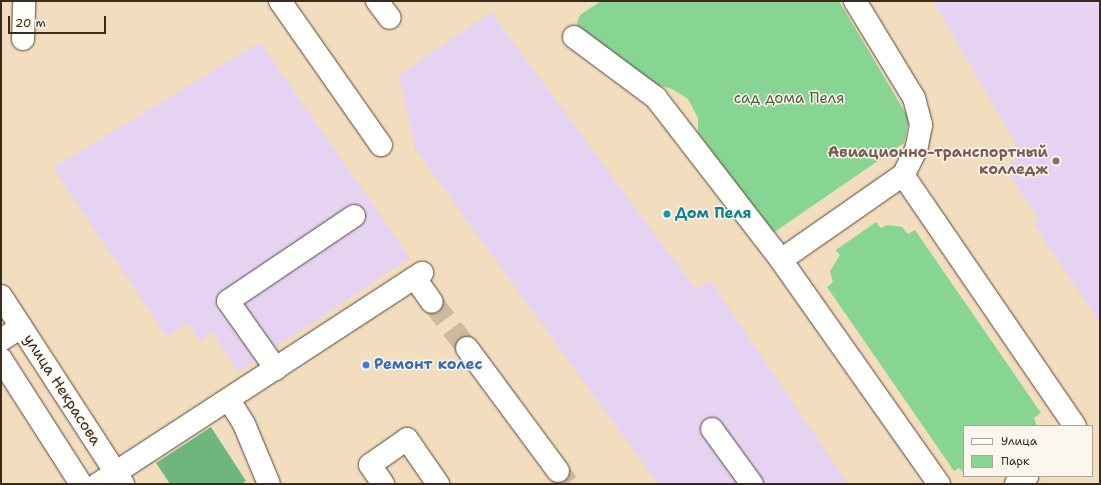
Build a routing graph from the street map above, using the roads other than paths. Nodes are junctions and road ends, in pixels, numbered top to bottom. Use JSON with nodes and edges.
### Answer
{"nodes":[{"id":1,"x":280,"y":1,"type":"edge"},
{"id":2,"x":377,"y":1,"type":"edge"},
{"id":3,"x":855,"y":1,"type":"edge"},
{"id":4,"x":24,"y":3,"type":"dead end"},
{"id":5,"x":390,"y":18,"type":"dead end"},
{"id":6,"x":574,"y":37,"type":"dead end"},
{"id":7,"x":23,"y":39,"type":"dead end"},
{"id":8,"x":381,"y":145,"type":"dead end"},
{"id":9,"x":903,"y":175,"type":"junction"},
{"id":10,"x":354,"y":216,"type":"dead end"},
{"id":11,"x":781,"y":260,"type":"junction"},
{"id":12,"x":1,"y":296,"type":"edge"},
{"id":13,"x":432,"y":302,"type":"tunnel mouth"},
{"id":14,"x":21,"y":326,"type":"junction"},
{"id":15,"x":1,"y":340,"type":"edge"},
{"id":16,"x":466,"y":348,"type":"tunnel mouth"},
{"id":17,"x":1,"y":359,"type":"edge"},
{"id":18,"x":276,"y":369,"type":"junction"},
{"id":19,"x":229,"y":400,"type":"junction"},
{"id":20,"x":1074,"y":425,"type":"edge"},
{"id":21,"x":712,"y":429,"type":"dead end"},
{"id":22,"x":558,"y":471,"type":"tunnel mouth"},
{"id":23,"x":112,"y":480,"type":"edge"},
{"id":24,"x":81,"y":484,"type":"edge"},
{"id":25,"x":269,"y":484,"type":"edge"},
{"id":26,"x":383,"y":484,"type":"edge"},
{"id":27,"x":438,"y":484,"type":"edge"},
{"id":28,"x":752,"y":484,"type":"edge"},
{"id":29,"x":939,"y":484,"type":"edge"}],
"edges":[{"from":1,"to":8,"type":"street"},
{"from":2,"to":5,"type":"street"},
{"from":3,"to":9,"type":"street"},
{"from":4,"to":7,"type":"street"},
{"from":6,"to":11,"type":"street"},
{"from":9,"to":11,"type":"street"},
{"from":9,"to":20,"type":"street"},
{"from":10,"to":18,"type":"street"},
{"from":11,"to":29,"type":"street"},
{"from":12,"to":14,"type":"street","name":"улица Некрасова"},
{"from":13,"to":18,"type":"street"},
{"from":14,"to":15,"type":"street"},
{"from":14,"to":23,"type":"street","name":"улица Некрасова"},
{"from":16,"to":22,"type":"street"},
{"from":17,"to":24,"type":"street"},
{"from":18,"to":19,"type":"street"},
{"from":19,"to":23,"type":"street"},
{"from":19,"to":25,"type":"street"},
{"from":21,"to":28,"type":"street"},
{"from":26,"to":27,"type":"street"}]}
